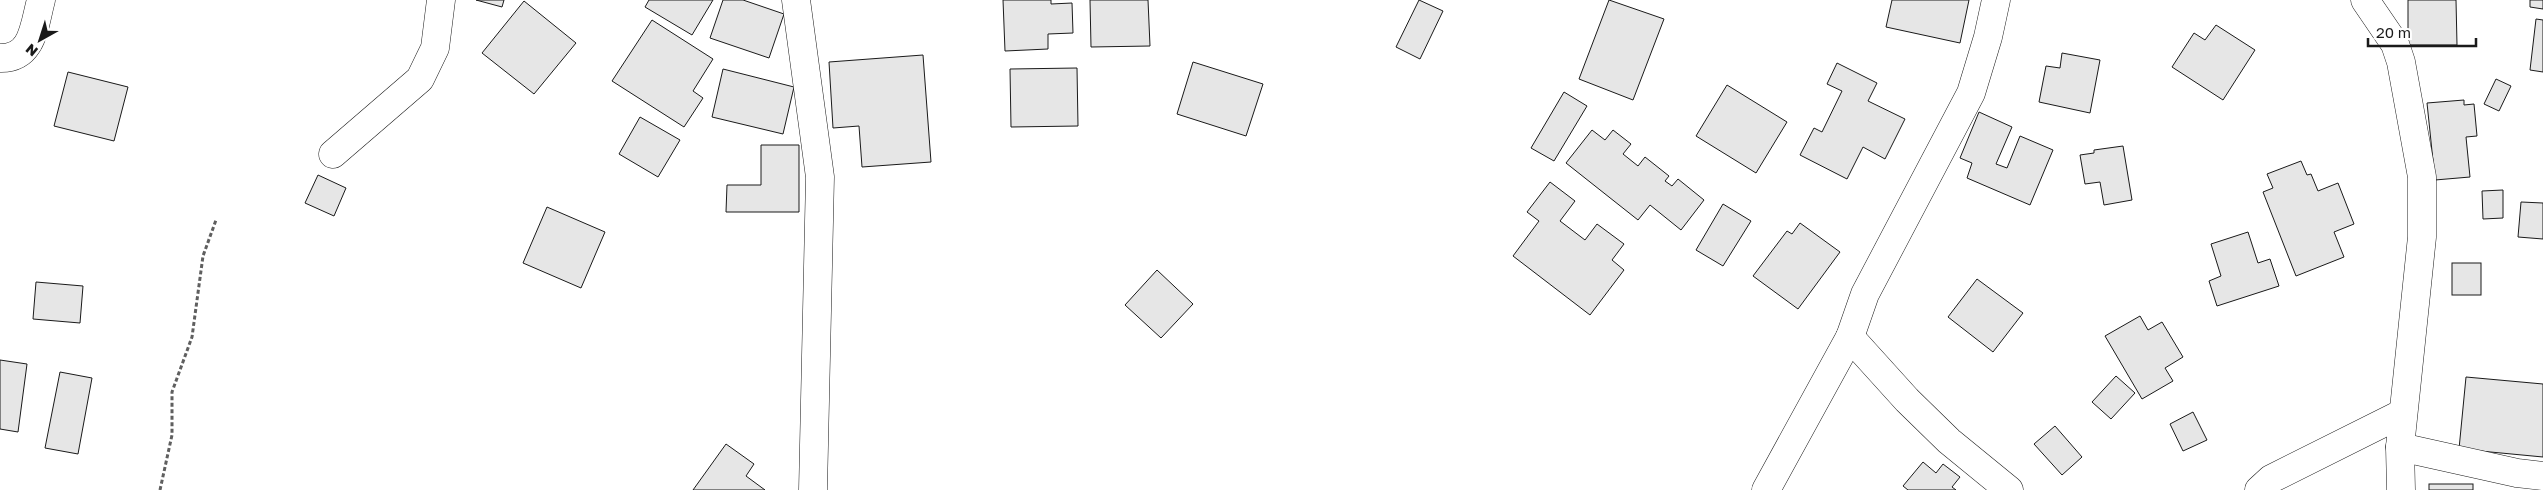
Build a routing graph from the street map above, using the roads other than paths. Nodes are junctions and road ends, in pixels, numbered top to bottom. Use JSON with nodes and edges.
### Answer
{"nodes":[{"id":1,"x":42,"y":0,"type":"edge"},
{"id":2,"x":441,"y":0,"type":"edge"},
{"id":3,"x":796,"y":0,"type":"edge"},
{"id":4,"x":1996,"y":0,"type":"edge"},
{"id":5,"x":2365,"y":0,"type":"edge"},
{"id":6,"x":0,"y":58,"type":"edge"},
{"id":7,"x":333,"y":154,"type":"dead end"},
{"id":8,"x":1850,"y":337,"type":"junction"},
{"id":9,"x":2403,"y":413,"type":"junction"},
{"id":10,"x":2400,"y":447,"type":"junction"},
{"id":11,"x":2543,"y":476,"type":"edge"},
{"id":12,"x":813,"y":490,"type":"edge"},
{"id":13,"x":1766,"y":490,"type":"edge"},
{"id":14,"x":2008,"y":490,"type":"edge"},
{"id":15,"x":2259,"y":490,"type":"edge"},
{"id":16,"x":2401,"y":490,"type":"edge"}],
"edges":[{"from":1,"to":6,"type":"street"},
{"from":2,"to":7,"type":"street"},
{"from":3,"to":12,"type":"street"},
{"from":4,"to":8,"type":"street"},
{"from":5,"to":9,"type":"street"},
{"from":8,"to":13,"type":"street"},
{"from":8,"to":14,"type":"street"},
{"from":9,"to":10,"type":"street"},
{"from":9,"to":15,"type":"street"},
{"from":10,"to":11,"type":"street"},
{"from":10,"to":16,"type":"street"}]}
